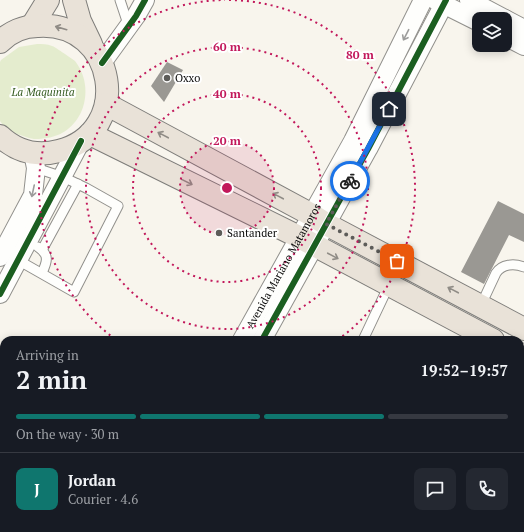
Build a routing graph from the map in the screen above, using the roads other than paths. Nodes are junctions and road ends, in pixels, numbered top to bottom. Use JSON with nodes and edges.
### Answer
{"nodes":[{"id":1,"x":48,"y":0,"type":"edge"},
{"id":2,"x":74,"y":0,"type":"edge"},
{"id":3,"x":120,"y":0,"type":"edge"},
{"id":4,"x":145,"y":0,"type":"edge"},
{"id":5,"x":423,"y":0,"type":"edge"},
{"id":6,"x":469,"y":0,"type":"edge"},
{"id":7,"x":441,"y":1,"type":"edge"},
{"id":8,"x":492,"y":12,"type":"edge"},
{"id":9,"x":472,"y":18,"type":"edge"},
{"id":10,"x":512,"y":23,"type":"edge"},
{"id":11,"x":32,"y":26,"type":"junction"},
{"id":12,"x":129,"y":26,"type":"junction"},
{"id":13,"x":524,"y":29,"type":"edge"},
{"id":14,"x":512,"y":40,"type":"edge"},
{"id":15,"x":0,"y":42,"type":"edge"},
{"id":16,"x":524,"y":46,"type":"edge"},
{"id":17,"x":98,"y":56,"type":"junction"},
{"id":18,"x":106,"y":104,"type":"junction"},
{"id":19,"x":86,"y":138,"type":"junction"},
{"id":20,"x":3,"y":141,"type":"edge"},
{"id":21,"x":361,"y":145,"type":"junction"},
{"id":22,"x":35,"y":161,"type":"junction"},
{"id":23,"x":71,"y":180,"type":"junction"},
{"id":24,"x":319,"y":219,"type":"junction"},
{"id":25,"x":306,"y":242,"type":"junction"},
{"id":26,"x":36,"y":245,"type":"junction"},
{"id":27,"x":1,"y":254,"type":"edge"},
{"id":28,"x":19,"y":260,"type":"junction"},
{"id":29,"x":524,"y":267,"type":"edge"},
{"id":30,"x":42,"y":273,"type":"junction"},
{"id":31,"x":389,"y":285,"type":"junction"},
{"id":32,"x":0,"y":294,"type":"edge"},
{"id":33,"x":481,"y":305,"type":"junction"},
{"id":34,"x":524,"y":328,"type":"edge"},
{"id":35,"x":245,"y":336,"type":"edge"},
{"id":36,"x":264,"y":336,"type":"edge"},
{"id":37,"x":365,"y":336,"type":"edge"},
{"id":38,"x":486,"y":336,"type":"edge"}],
"edges":[{"from":1,"to":11,"type":"main road"},
{"from":2,"to":17,"type":"main road"},
{"from":3,"to":12,"type":"lane"},
{"from":4,"to":12,"type":"street"},
{"from":5,"to":21,"type":"street","name":"Avenida Mariano Matamoros","one_way":true},
{"from":6,"to":8,"type":"street"},
{"from":7,"to":9,"type":"street"},
{"from":7,"to":21,"type":"street","name":"Avenida Mariano Matamoros"},
{"from":10,"to":13,"type":"street"},
{"from":11,"to":15,"type":"main road"},
{"from":17,"to":11,"type":"main road","one_way":true},
{"from":12,"to":17,"type":"street"},
{"from":14,"to":16,"type":"street"},
{"from":17,"to":18,"type":"main road"},
{"from":18,"to":19,"type":"main road"},
{"from":24,"to":18,"type":"main road","one_way":true},
{"from":19,"to":22,"type":"main road"},
{"from":19,"to":23,"type":"street"},
{"from":19,"to":25,"type":"main road","one_way":true},
{"from":20,"to":22,"type":"main road"},
{"from":21,"to":24,"type":"street","name":"Avenida Mariano Matamoros"},
{"from":22,"to":23,"type":"lane"},
{"from":22,"to":27,"type":"street","one_way":true},
{"from":23,"to":26,"type":"street"},
{"from":23,"to":30,"type":"lane"},
{"from":24,"to":25,"type":"street","name":"Avenida Mariano Matamoros"},
{"from":33,"to":24,"type":"main road","one_way":true},
{"from":25,"to":31,"type":"main road","one_way":true},
{"from":25,"to":35,"type":"street","name":"Avenida Mariano Matamoros"},
{"from":25,"to":36,"type":"street","name":"Avenida Mariano Matamoros"},
{"from":26,"to":28,"type":"street"},
{"from":26,"to":30,"type":"lane"},
{"from":27,"to":28,"type":"lane"},
{"from":28,"to":30,"type":"lane"},
{"from":28,"to":32,"type":"street"},
{"from":29,"to":33,"type":"lane"},
{"from":31,"to":37,"type":"lane"},
{"from":31,"to":38,"type":"main road"},
{"from":33,"to":34,"type":"main road"}]}
